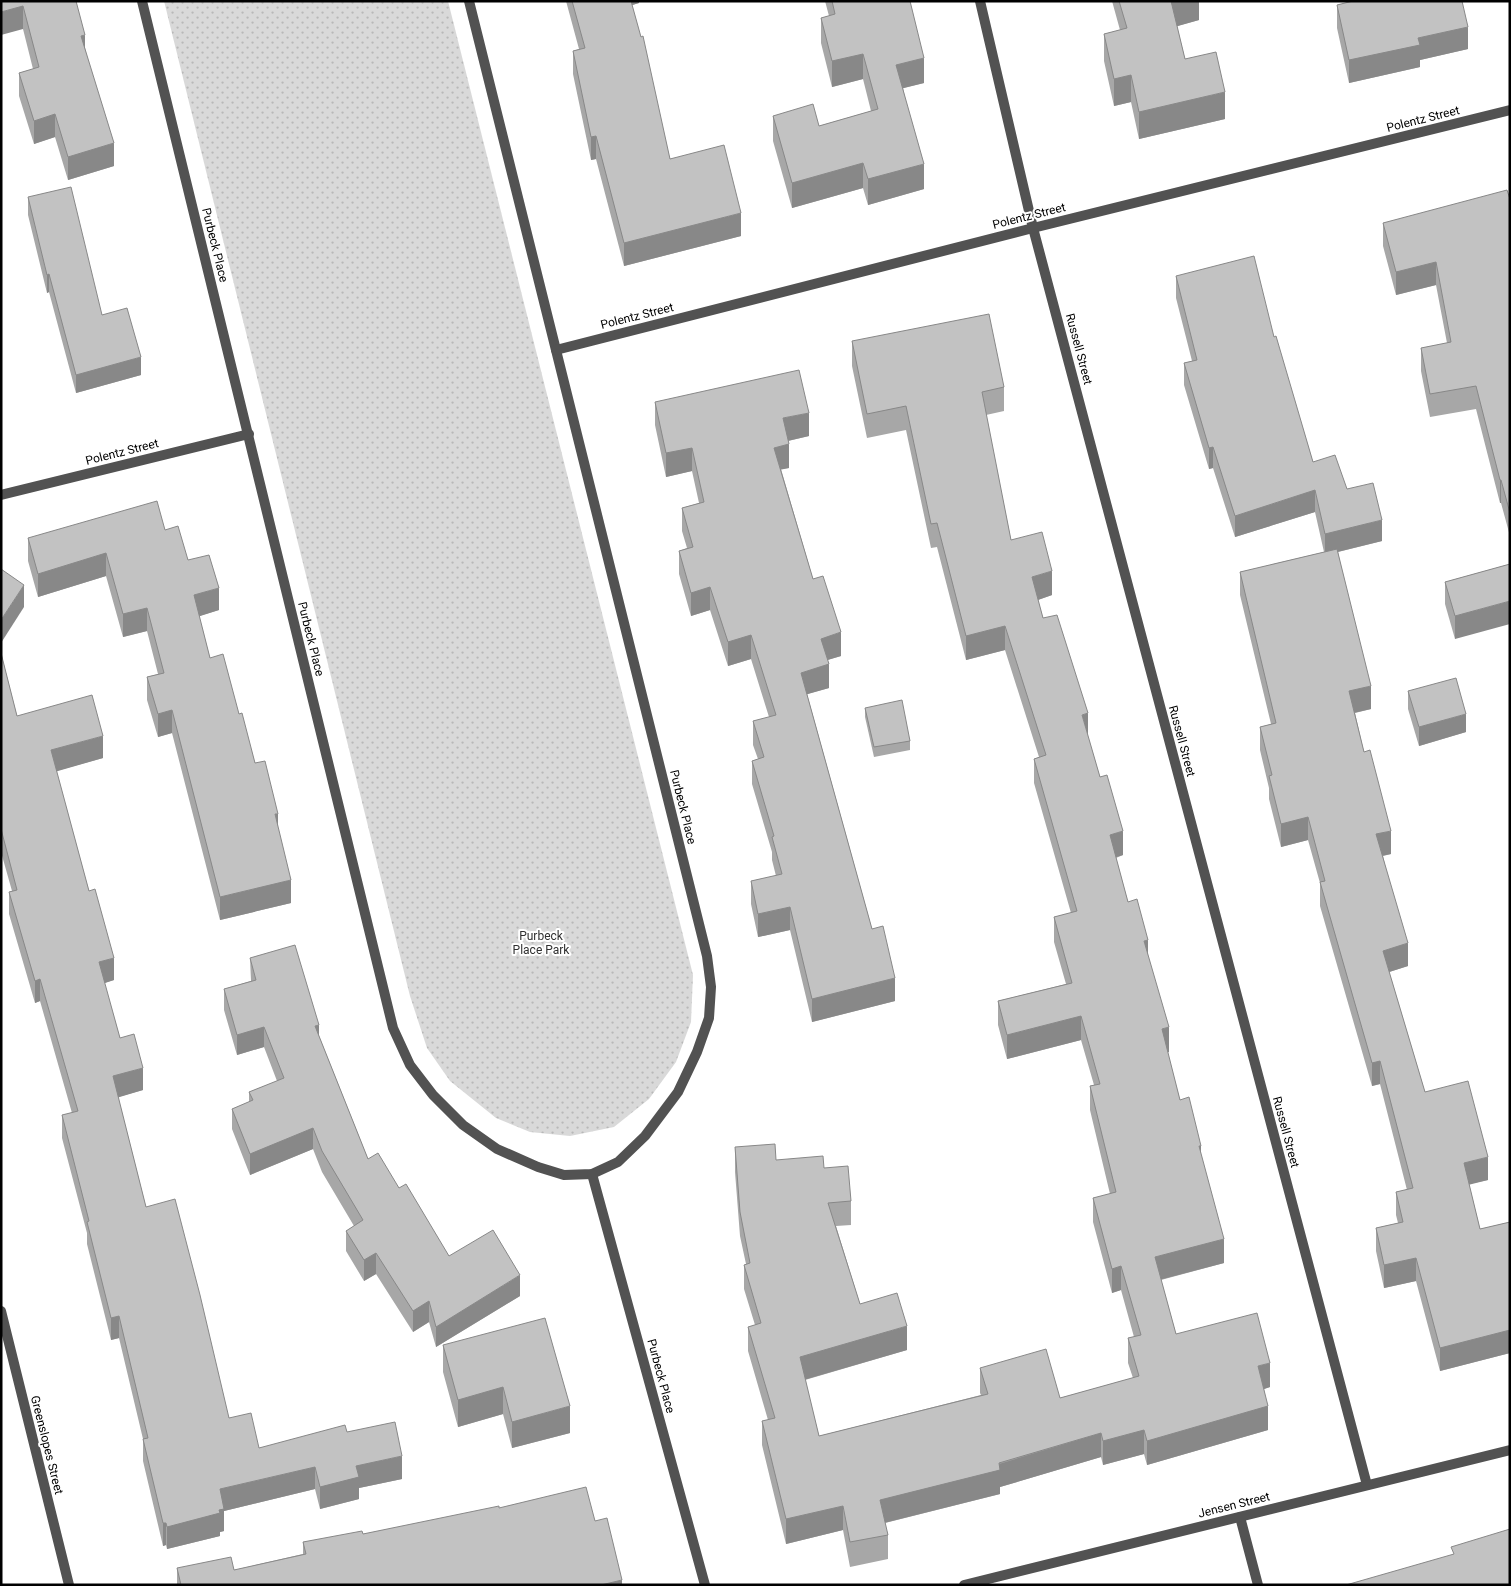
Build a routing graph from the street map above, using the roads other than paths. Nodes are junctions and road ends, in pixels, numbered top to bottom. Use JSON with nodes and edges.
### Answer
{"nodes":[{"id":1,"x":142,"y":1,"type":"edge"},
{"id":2,"x":469,"y":1,"type":"edge"},
{"id":3,"x":980,"y":1,"type":"edge"},
{"id":4,"x":1510,"y":110,"type":"edge"},
{"id":5,"x":1033,"y":228,"type":"junction"},
{"id":6,"x":556,"y":350,"type":"junction"},
{"id":7,"x":249,"y":434,"type":"junction"},
{"id":8,"x":1,"y":495,"type":"edge"},
{"id":9,"x":592,"y":1174,"type":"junction"},
{"id":10,"x":1,"y":1311,"type":"edge"},
{"id":11,"x":1510,"y":1450,"type":"edge"},
{"id":12,"x":1367,"y":1485,"type":"junction"},
{"id":13,"x":1240,"y":1517,"type":"junction"},
{"id":14,"x":69,"y":1585,"type":"edge"},
{"id":15,"x":706,"y":1585,"type":"edge"},
{"id":16,"x":964,"y":1585,"type":"edge"},
{"id":17,"x":1258,"y":1585,"type":"edge"}],
"edges":[{"from":1,"to":7,"type":"street","name":"Purbeck Place"},
{"from":2,"to":6,"type":"street","name":"Purbeck Place"},
{"from":3,"to":5,"type":"street","name":"Russell Street"},
{"from":4,"to":5,"type":"street","name":"Polentz Street"},
{"from":5,"to":6,"type":"street","name":"Polentz Street"},
{"from":5,"to":12,"type":"street","name":"Russell Street"},
{"from":6,"to":9,"type":"street","name":"Purbeck Place"},
{"from":7,"to":8,"type":"street","name":"Polentz Street"},
{"from":7,"to":9,"type":"street","name":"Purbeck Place"},
{"from":9,"to":15,"type":"street","name":"Purbeck Place"},
{"from":10,"to":14,"type":"street","name":"Greenslopes Street"},
{"from":11,"to":12,"type":"street","name":"Jensen Street"},
{"from":12,"to":13,"type":"street","name":"Jensen Street"},
{"from":13,"to":16,"type":"street","name":"Jensen Street"},
{"from":13,"to":17,"type":"street"}]}
